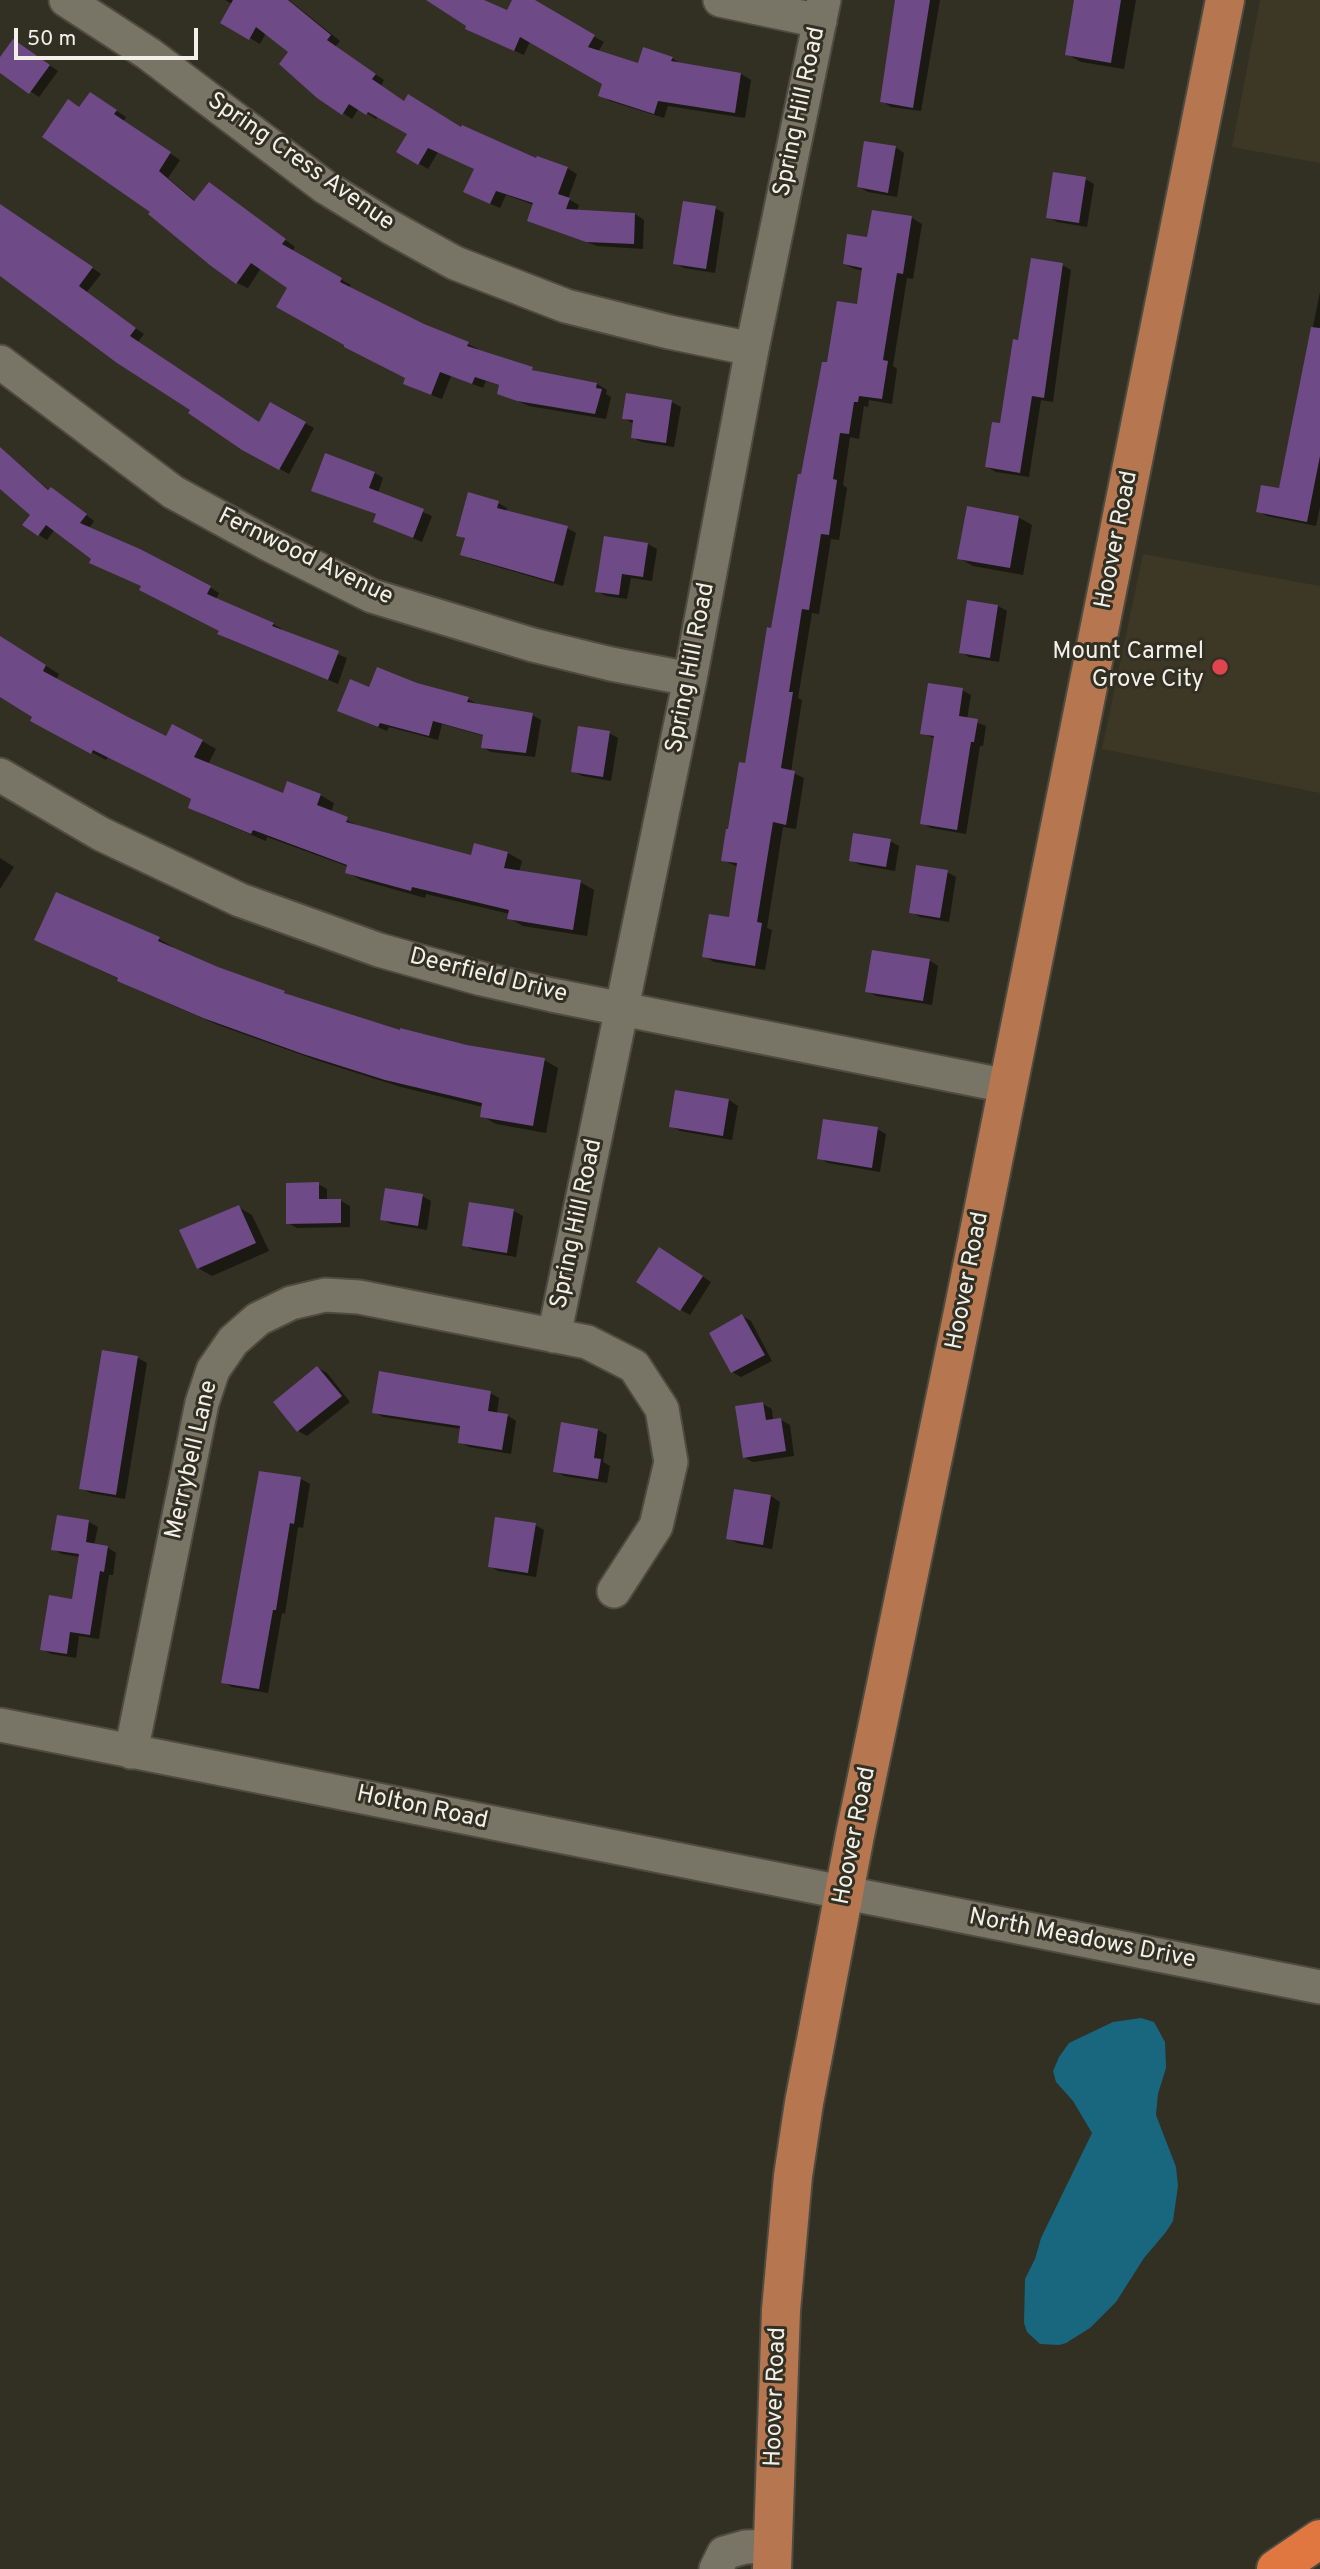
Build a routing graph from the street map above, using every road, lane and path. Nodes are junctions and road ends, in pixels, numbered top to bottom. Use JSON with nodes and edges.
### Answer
{"nodes":[{"id":1,"x":66,"y":0,"type":"edge"},
{"id":2,"x":720,"y":0,"type":"edge"},
{"id":3,"x":1225,"y":0,"type":"edge"},
{"id":4,"x":822,"y":10,"type":"edge"},
{"id":5,"x":752,"y":349,"type":"junction"},
{"id":6,"x":0,"y":362,"type":"edge"},
{"id":7,"x":690,"y":679,"type":"junction"},
{"id":8,"x":0,"y":775,"type":"edge"},
{"id":9,"x":622,"y":1010,"type":"junction"},
{"id":10,"x":1007,"y":1086,"type":"junction"},
{"id":11,"x":554,"y":1336,"type":"junction"},
{"id":12,"x":614,"y":1591,"type":"dead end"},
{"id":13,"x":0,"y":1726,"type":"edge"},
{"id":14,"x":131,"y":1752,"type":"junction"},
{"id":15,"x":845,"y":1893,"type":"junction"},
{"id":16,"x":1320,"y":1987,"type":"edge"},
{"id":17,"x":1320,"y":2539,"type":"edge"},
{"id":18,"x":772,"y":2557,"type":"edge"},
{"id":19,"x":716,"y":2569,"type":"edge"},
{"id":20,"x":1276,"y":2569,"type":"edge"}],
"edges":[{"from":1,"to":5,"type":"street","name":"Spring Cress Avenue"},
{"from":2,"to":4,"type":"street"},
{"from":3,"to":10,"type":"main road","name":"Hoover Road"},
{"from":4,"to":5,"type":"street","name":"Spring Hill Road"},
{"from":5,"to":7,"type":"street","name":"Spring Hill Road"},
{"from":6,"to":7,"type":"street","name":"Fernwood Avenue"},
{"from":7,"to":9,"type":"street","name":"Spring Hill Road"},
{"from":8,"to":9,"type":"street","name":"Deerfield Drive"},
{"from":9,"to":10,"type":"street","name":"Deerfield Drive"},
{"from":9,"to":11,"type":"street","name":"Spring Hill Road"},
{"from":10,"to":15,"type":"main road","name":"Hoover Road"},
{"from":11,"to":12,"type":"street","name":"Merrybell Lane"},
{"from":11,"to":14,"type":"street","name":"Merrybell Lane"},
{"from":13,"to":14,"type":"street","name":"Holton Road"},
{"from":14,"to":15,"type":"street","name":"Holton Road"},
{"from":15,"to":16,"type":"street","name":"North Meadows Drive"},
{"from":15,"to":18,"type":"main road","name":"Hoover Road"},
{"from":17,"to":20,"type":"highway"},
{"from":18,"to":19,"type":"street"}]}
